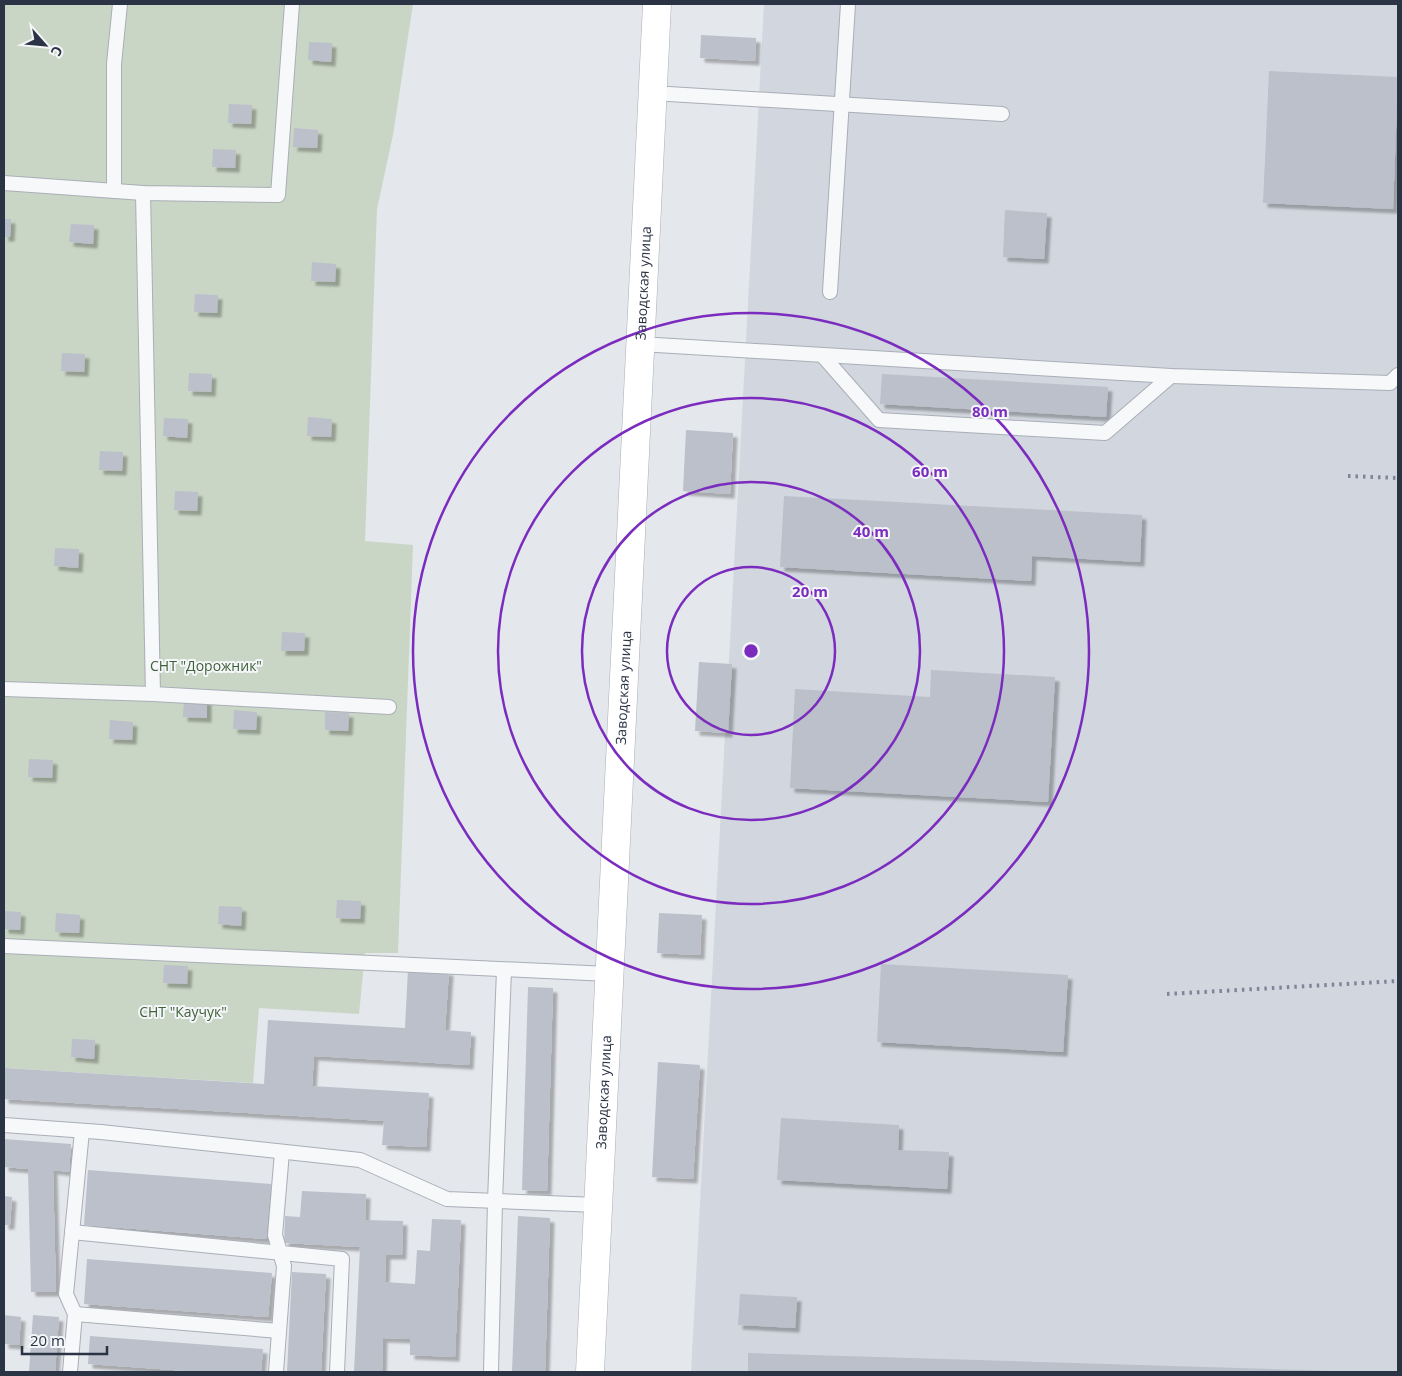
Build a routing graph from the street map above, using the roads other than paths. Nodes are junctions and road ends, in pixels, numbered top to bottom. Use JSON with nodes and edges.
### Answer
{"nodes":[{"id":1,"x":120,"y":4,"type":"edge"},
{"id":2,"x":292,"y":4,"type":"edge"},
{"id":3,"x":657,"y":4,"type":"edge"},
{"id":4,"x":848,"y":4,"type":"edge"},
{"id":5,"x":652,"y":93,"type":"junction"},
{"id":6,"x":841,"y":104,"type":"junction"},
{"id":7,"x":1002,"y":114,"type":"dead end"},
{"id":8,"x":4,"y":183,"type":"edge"},
{"id":9,"x":114,"y":191,"type":"junction"},
{"id":10,"x":143,"y":193,"type":"junction"},
{"id":11,"x":830,"y":292,"type":"dead end"},
{"id":12,"x":640,"y":344,"type":"junction"},
{"id":13,"x":822,"y":355,"type":"junction"},
{"id":14,"x":1398,"y":375,"type":"edge"},
{"id":15,"x":1171,"y":376,"type":"junction"},
{"id":16,"x":4,"y":689,"type":"edge"},
{"id":17,"x":153,"y":694,"type":"junction"},
{"id":18,"x":388,"y":707,"type":"dead end"},
{"id":19,"x":4,"y":946,"type":"edge"},
{"id":20,"x":504,"y":970,"type":"junction"},
{"id":21,"x":609,"y":974,"type":"junction"},
{"id":22,"x":4,"y":1125,"type":"edge"},
{"id":23,"x":82,"y":1131,"type":"junction"},
{"id":24,"x":282,"y":1152,"type":"junction"},
{"id":25,"x":495,"y":1201,"type":"junction"},
{"id":26,"x":598,"y":1205,"type":"junction"},
{"id":27,"x":72,"y":1232,"type":"junction"},
{"id":28,"x":280,"y":1253,"type":"junction"},
{"id":29,"x":75,"y":1314,"type":"junction"},
{"id":30,"x":279,"y":1331,"type":"junction"},
{"id":31,"x":70,"y":1372,"type":"edge"},
{"id":32,"x":276,"y":1372,"type":"edge"},
{"id":33,"x":337,"y":1372,"type":"edge"},
{"id":34,"x":491,"y":1372,"type":"edge"},
{"id":35,"x":590,"y":1372,"type":"edge"}],
"edges":[{"from":1,"to":9,"type":"lane"},
{"from":2,"to":10,"type":"lane"},
{"from":3,"to":5,"type":"main road","name":"Заводская улица"},
{"from":4,"to":6,"type":"lane"},
{"from":5,"to":6,"type":"lane"},
{"from":5,"to":12,"type":"main road","name":"Заводская улица"},
{"from":6,"to":7,"type":"lane"},
{"from":6,"to":11,"type":"lane"},
{"from":8,"to":9,"type":"lane"},
{"from":9,"to":10,"type":"lane"},
{"from":10,"to":17,"type":"lane"},
{"from":12,"to":13,"type":"lane"},
{"from":12,"to":21,"type":"main road","name":"Заводская улица"},
{"from":13,"to":15,"type":"lane"},
{"from":13,"to":15,"type":"lane"},
{"from":14,"to":15,"type":"lane"},
{"from":16,"to":17,"type":"lane"},
{"from":17,"to":18,"type":"lane"},
{"from":19,"to":20,"type":"lane"},
{"from":20,"to":21,"type":"lane"},
{"from":20,"to":25,"type":"lane"},
{"from":21,"to":26,"type":"main road","name":"Заводская улица"},
{"from":22,"to":23,"type":"lane"},
{"from":23,"to":24,"type":"lane"},
{"from":23,"to":27,"type":"lane"},
{"from":24,"to":25,"type":"lane"},
{"from":24,"to":28,"type":"lane"},
{"from":25,"to":26,"type":"lane"},
{"from":25,"to":34,"type":"lane"},
{"from":26,"to":35,"type":"main road","name":"Заводская улица"},
{"from":27,"to":28,"type":"lane"},
{"from":27,"to":29,"type":"lane"},
{"from":28,"to":30,"type":"lane"},
{"from":28,"to":33,"type":"lane"},
{"from":29,"to":30,"type":"lane"},
{"from":29,"to":31,"type":"lane"},
{"from":30,"to":32,"type":"lane"}]}
